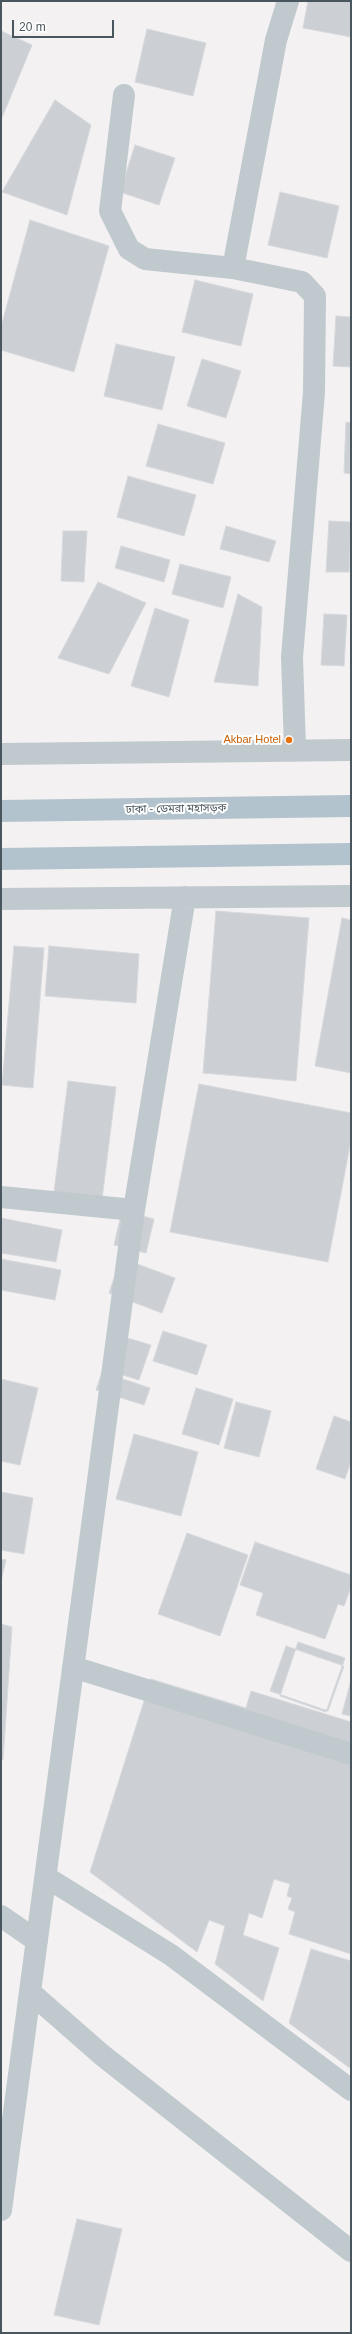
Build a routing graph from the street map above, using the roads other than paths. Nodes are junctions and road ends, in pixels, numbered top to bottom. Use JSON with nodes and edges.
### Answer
{"nodes":[{"id":1,"x":288,"y":1,"type":"edge"},
{"id":2,"x":124,"y":95,"type":"dead end"},
{"id":3,"x":233,"y":268,"type":"junction"},
{"id":4,"x":295,"y":749,"type":"junction"},
{"id":5,"x":351,"y":750,"type":"edge"},
{"id":6,"x":1,"y":754,"type":"edge"},
{"id":7,"x":351,"y":806,"type":"edge"},
{"id":8,"x":1,"y":811,"type":"edge"},
{"id":9,"x":351,"y":854,"type":"edge"},
{"id":10,"x":1,"y":859,"type":"edge"},
{"id":11,"x":351,"y":896,"type":"edge"},
{"id":12,"x":185,"y":897,"type":"junction"},
{"id":13,"x":1,"y":899,"type":"edge"},
{"id":14,"x":1,"y":1196,"type":"edge"},
{"id":15,"x":134,"y":1210,"type":"junction"},
{"id":16,"x":73,"y":1667,"type":"junction"},
{"id":17,"x":351,"y":1754,"type":"edge"},
{"id":18,"x":46,"y":1877,"type":"junction"},
{"id":19,"x":1,"y":1916,"type":"edge"},
{"id":20,"x":37,"y":1941,"type":"junction"},
{"id":21,"x":30,"y":1992,"type":"junction"},
{"id":22,"x":351,"y":2090,"type":"edge"},
{"id":23,"x":2,"y":2201,"type":"edge"},
{"id":24,"x":351,"y":2251,"type":"edge"}],
"edges":[{"from":1,"to":3,"type":"street"},
{"from":2,"to":3,"type":"street"},
{"from":3,"to":4,"type":"street"},
{"from":4,"to":5,"type":"street"},
{"from":4,"to":6,"type":"street"},
{"from":7,"to":8,"type":"main road","name":"ঢাকা - ডেমরা মহাসড়ক"},
{"from":9,"to":10,"type":"main road"},
{"from":11,"to":12,"type":"street"},
{"from":12,"to":13,"type":"street"},
{"from":12,"to":15,"type":"street"},
{"from":14,"to":15,"type":"street"},
{"from":15,"to":16,"type":"street"},
{"from":16,"to":17,"type":"street"},
{"from":16,"to":18,"type":"street"},
{"from":18,"to":20,"type":"street"},
{"from":18,"to":22,"type":"street"},
{"from":19,"to":20,"type":"street"},
{"from":20,"to":21,"type":"street"},
{"from":21,"to":23,"type":"street"},
{"from":21,"to":24,"type":"street"}]}
